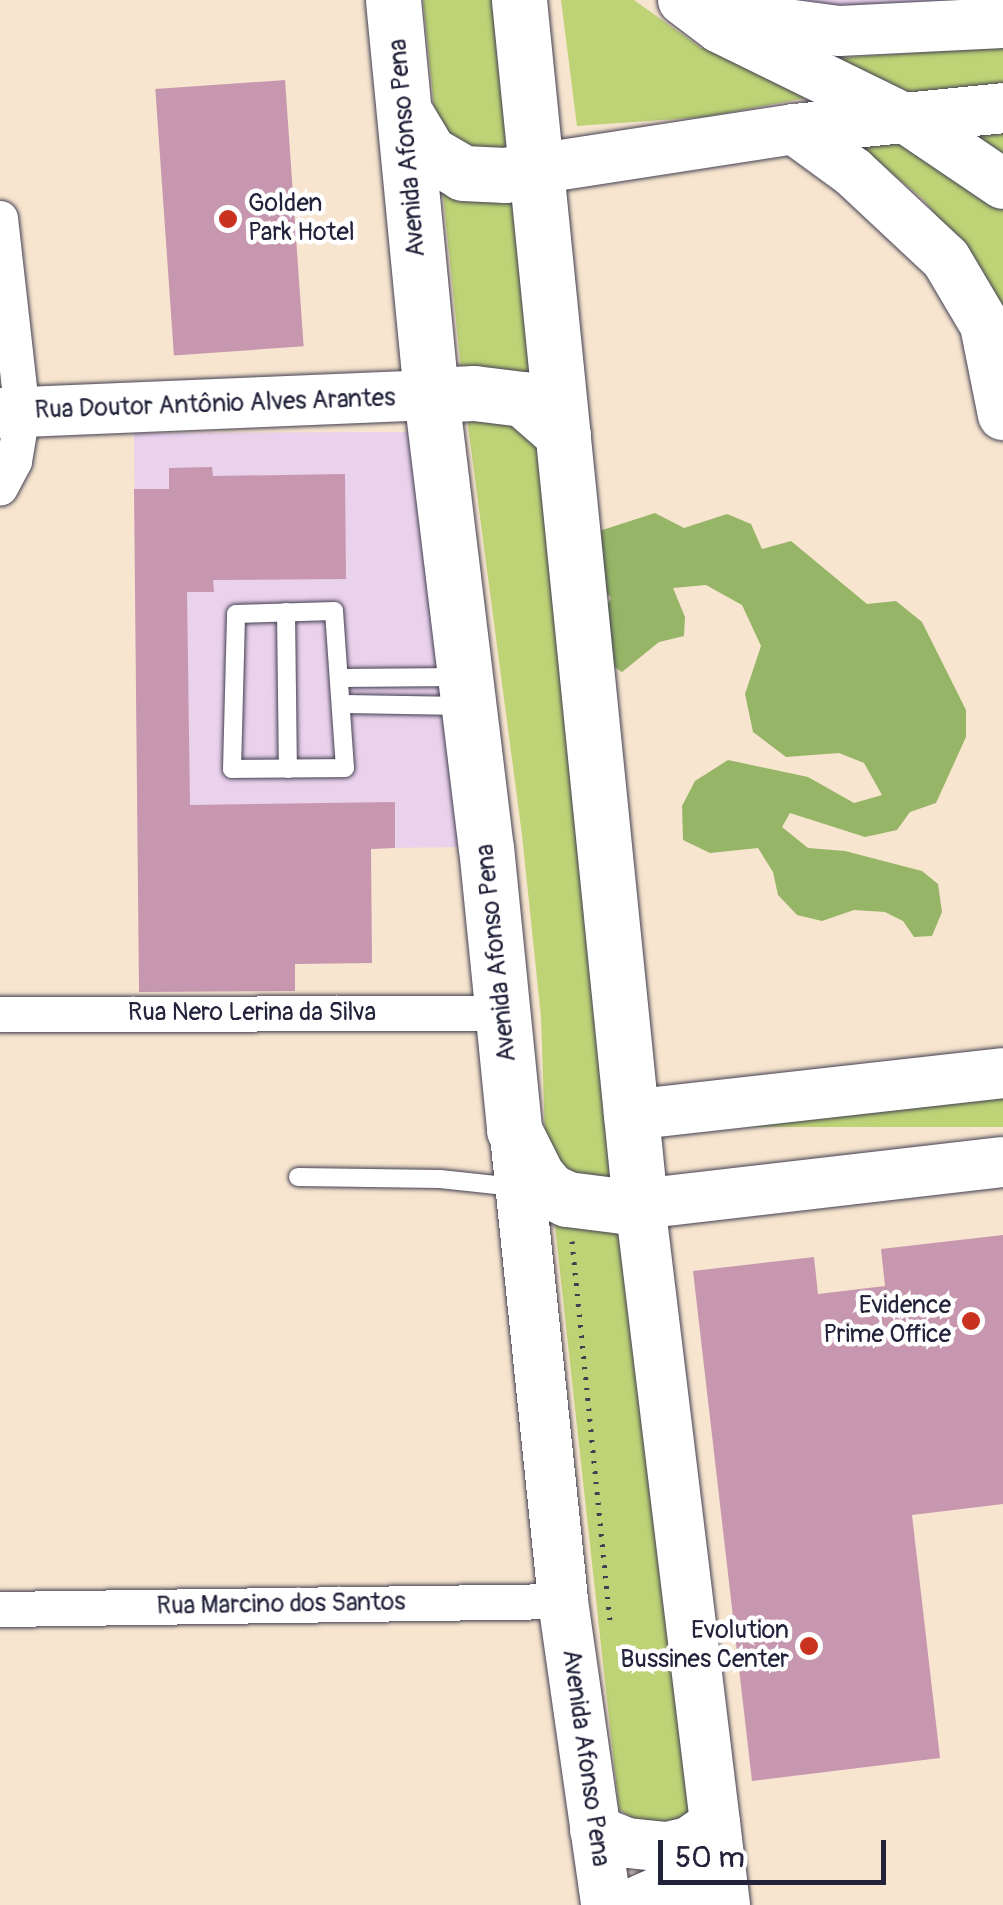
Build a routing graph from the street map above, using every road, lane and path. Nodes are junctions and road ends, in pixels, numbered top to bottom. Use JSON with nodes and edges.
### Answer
{"nodes":[{"id":1,"x":393,"y":0,"type":"edge"},
{"id":2,"x":518,"y":0,"type":"edge"},
{"id":3,"x":683,"y":0,"type":"edge"},
{"id":4,"x":1003,"y":23,"type":"edge"},
{"id":5,"x":1003,"y":108,"type":"edge"},
{"id":6,"x":405,"y":113,"type":"junction"},
{"id":7,"x":910,"y":121,"type":"junction"},
{"id":8,"x":794,"y":129,"type":"junction"},
{"id":9,"x":536,"y":169,"type":"junction"},
{"id":10,"x":1003,"y":184,"type":"edge"},
{"id":11,"x":0,"y":218,"type":"edge"},
{"id":12,"x":994,"y":325,"type":"edge"},
{"id":13,"x":431,"y":395,"type":"junction"},
{"id":14,"x":11,"y":413,"type":"edge"},
{"id":15,"x":1003,"y":416,"type":"edge"},
{"id":16,"x":563,"y":434,"type":"junction"},
{"id":17,"x":0,"y":486,"type":"edge"},
{"id":18,"x":286,"y":612,"type":"junction"},
{"id":19,"x":342,"y":678,"type":"junction"},
{"id":20,"x":465,"y":692,"type":"junction"},
{"id":21,"x":344,"y":704,"type":"junction"},
{"id":22,"x":288,"y":769,"type":"junction"},
{"id":23,"x":504,"y":1012,"type":"junction"},
{"id":24,"x":0,"y":1014,"type":"edge"},
{"id":25,"x":1003,"y":1073,"type":"edge"},
{"id":26,"x":629,"y":1115,"type":"junction"},
{"id":27,"x":1003,"y":1162,"type":"edge"},
{"id":28,"x":298,"y":1177,"type":"dead end"},
{"id":29,"x":544,"y":1193,"type":"junction"},
{"id":30,"x":640,"y":1204,"type":"junction"},
{"id":31,"x":563,"y":1601,"type":"junction"},
{"id":32,"x":0,"y":1609,"type":"edge"},
{"id":33,"x":611,"y":1636,"type":"dead end"},
{"id":34,"x":715,"y":1824,"type":"junction"},
{"id":35,"x":595,"y":1830,"type":"junction"},
{"id":36,"x":606,"y":1905,"type":"edge"},
{"id":37,"x":629,"y":1905,"type":"edge"},
{"id":38,"x":718,"y":1905,"type":"edge"},
{"id":39,"x":726,"y":1905,"type":"edge"}],
"edges":[{"from":1,"to":6,"type":"main road","name":"Avenida Afonso Pena"},
{"from":2,"to":9,"type":"main road"},
{"from":3,"to":4,"type":"main road"},
{"from":3,"to":7,"type":"main road"},
{"from":5,"to":7,"type":"main road"},
{"from":6,"to":9,"type":"main road"},
{"from":6,"to":13,"type":"main road","name":"Avenida Afonso Pena"},
{"from":7,"to":8,"type":"main road"},
{"from":7,"to":10,"type":"main road"},
{"from":8,"to":9,"type":"main road"},
{"from":8,"to":12,"type":"main road"},
{"from":9,"to":16,"type":"main road"},
{"from":11,"to":14,"type":"street"},
{"from":12,"to":15,"type":"main road"},
{"from":13,"to":14,"type":"main road","name":"Rua Doutor Antônio Alves Arantes"},
{"from":13,"to":16,"type":"main road"},
{"from":13,"to":20,"type":"main road","name":"Avenida Afonso Pena"},
{"from":14,"to":17,"type":"street"},
{"from":16,"to":26,"type":"main road"},
{"from":18,"to":19,"type":"lane"},
{"from":18,"to":22,"type":"lane"},
{"from":18,"to":22,"type":"lane"},
{"from":19,"to":20,"type":"lane"},
{"from":19,"to":21,"type":"lane"},
{"from":20,"to":21,"type":"lane"},
{"from":20,"to":23,"type":"main road","name":"Avenida Afonso Pena"},
{"from":21,"to":22,"type":"lane"},
{"from":23,"to":24,"type":"street","name":"Rua Nero Lerina da Silva"},
{"from":23,"to":29,"type":"main road","name":"Avenida Afonso Pena"},
{"from":25,"to":26,"type":"main road"},
{"from":26,"to":30,"type":"main road"},
{"from":27,"to":30,"type":"main road"},
{"from":28,"to":29,"type":"lane"},
{"from":29,"to":30,"type":"main road"},
{"from":29,"to":31,"type":"main road","name":"Avenida Afonso Pena"},
{"from":29,"to":33,"type":"path"},
{"from":30,"to":34,"type":"main road"},
{"from":31,"to":32,"type":"street","name":"Rua Marcino dos Santos"},
{"from":31,"to":35,"type":"main road","name":"Avenida Afonso Pena"},
{"from":34,"to":35,"type":"main road"},
{"from":34,"to":39,"type":"main road"},
{"from":35,"to":36,"type":"main road","name":"Avenida Afonso Pena"},
{"from":37,"to":38,"type":"main road"}]}
